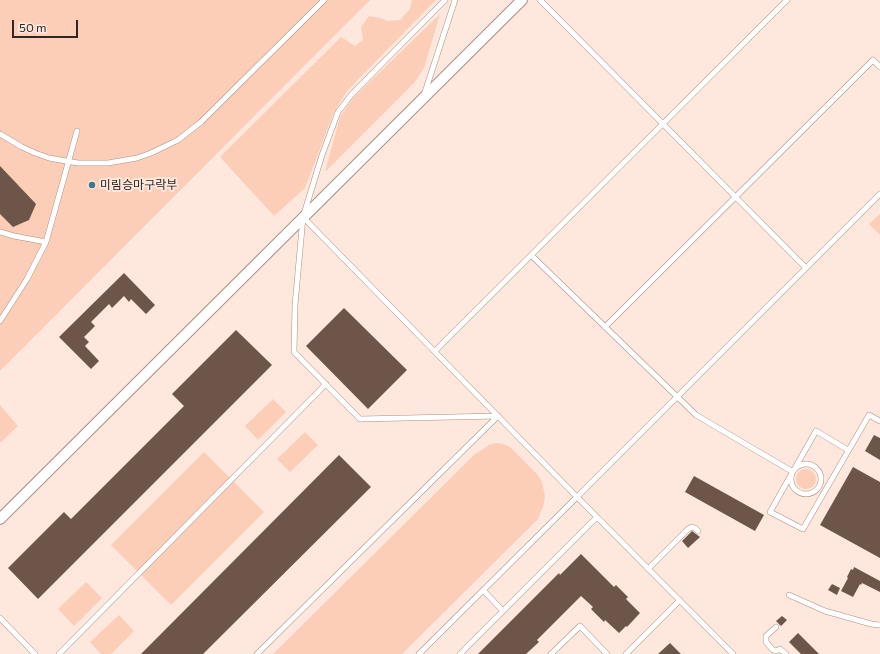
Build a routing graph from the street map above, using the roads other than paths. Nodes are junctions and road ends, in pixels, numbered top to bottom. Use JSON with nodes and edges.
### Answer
{"nodes":[{"id":1,"x":324,"y":0,"type":"edge"},
{"id":2,"x":445,"y":0,"type":"edge"},
{"id":3,"x":455,"y":0,"type":"edge"},
{"id":4,"x":522,"y":0,"type":"edge"},
{"id":5,"x":540,"y":0,"type":"edge"},
{"id":6,"x":787,"y":0,"type":"edge"},
{"id":7,"x":880,"y":67,"type":"edge"},
{"id":8,"x":424,"y":97,"type":"junction"},
{"id":9,"x":662,"y":124,"type":"junction"},
{"id":10,"x":77,"y":131,"type":"dead end"},
{"id":11,"x":0,"y":134,"type":"edge"},
{"id":12,"x":69,"y":162,"type":"junction"},
{"id":13,"x":880,"y":194,"type":"edge"},
{"id":14,"x":735,"y":197,"type":"junction"},
{"id":15,"x":303,"y":217,"type":"junction"},
{"id":16,"x":0,"y":232,"type":"edge"},
{"id":17,"x":46,"y":242,"type":"junction"},
{"id":18,"x":531,"y":256,"type":"junction"},
{"id":19,"x":806,"y":268,"type":"junction"},
{"id":20,"x":0,"y":321,"type":"edge"},
{"id":21,"x":605,"y":327,"type":"junction"},
{"id":22,"x":435,"y":351,"type":"junction"},
{"id":23,"x":326,"y":384,"type":"junction"},
{"id":24,"x":678,"y":397,"type":"junction"},
{"id":25,"x":498,"y":416,"type":"junction"},
{"id":26,"x":880,"y":421,"type":"edge"},
{"id":27,"x":848,"y":450,"type":"junction"},
{"id":28,"x":793,"y":472,"type":"junction"},
{"id":29,"x":819,"y":485,"type":"junction"},
{"id":30,"x":826,"y":489,"type":"junction"},
{"id":31,"x":577,"y":496,"type":"junction"},
{"id":32,"x":597,"y":517,"type":"junction"},
{"id":33,"x":0,"y":519,"type":"edge"},
{"id":34,"x":698,"y":531,"type":"dead end"},
{"id":35,"x":648,"y":569,"type":"junction"},
{"id":36,"x":483,"y":590,"type":"junction"},
{"id":37,"x":789,"y":595,"type":"dead end"},
{"id":38,"x":680,"y":600,"type":"junction"},
{"id":39,"x":504,"y":611,"type":"junction"},
{"id":40,"x":0,"y":618,"type":"edge"},
{"id":41,"x":880,"y":625,"type":"edge"},
{"id":42,"x":776,"y":627,"type":"dead end"},
{"id":43,"x":35,"y":654,"type":"edge"},
{"id":44,"x":59,"y":654,"type":"edge"},
{"id":45,"x":257,"y":654,"type":"edge"},
{"id":46,"x":419,"y":654,"type":"edge"},
{"id":47,"x":460,"y":654,"type":"edge"},
{"id":48,"x":551,"y":654,"type":"edge"},
{"id":49,"x":607,"y":654,"type":"edge"},
{"id":50,"x":626,"y":654,"type":"edge"},
{"id":51,"x":733,"y":654,"type":"edge"},
{"id":52,"x":786,"y":654,"type":"edge"}],
"edges":[{"from":1,"to":12,"type":"lane"},
{"from":2,"to":15,"type":"lane"},
{"from":3,"to":8,"type":"lane"},
{"from":4,"to":8,"type":"street"},
{"from":5,"to":9,"type":"lane"},
{"from":6,"to":9,"type":"lane"},
{"from":7,"to":14,"type":"lane"},
{"from":8,"to":15,"type":"street"},
{"from":9,"to":14,"type":"lane"},
{"from":9,"to":18,"type":"lane"},
{"from":10,"to":12,"type":"lane"},
{"from":11,"to":12,"type":"lane"},
{"from":12,"to":17,"type":"lane"},
{"from":13,"to":19,"type":"lane"},
{"from":14,"to":19,"type":"lane"},
{"from":14,"to":21,"type":"lane"},
{"from":15,"to":22,"type":"lane"},
{"from":15,"to":23,"type":"lane"},
{"from":15,"to":33,"type":"street"},
{"from":16,"to":17,"type":"lane"},
{"from":17,"to":20,"type":"lane"},
{"from":18,"to":21,"type":"lane"},
{"from":18,"to":22,"type":"lane"},
{"from":19,"to":24,"type":"lane"},
{"from":21,"to":24,"type":"lane"},
{"from":22,"to":25,"type":"lane"},
{"from":23,"to":25,"type":"lane"},
{"from":23,"to":44,"type":"lane"},
{"from":24,"to":28,"type":"lane"},
{"from":24,"to":31,"type":"lane"},
{"from":25,"to":31,"type":"lane"},
{"from":25,"to":45,"type":"lane"},
{"from":26,"to":27,"type":"lane"},
{"from":27,"to":28,"type":"lane"},
{"from":27,"to":30,"type":"lane"},
{"from":28,"to":29,"type":"lane"},
{"from":28,"to":29,"type":"lane"},
{"from":28,"to":30,"type":"lane"},
{"from":29,"to":30,"type":"lane"},
{"from":31,"to":32,"type":"lane"},
{"from":31,"to":36,"type":"lane"},
{"from":32,"to":35,"type":"lane"},
{"from":32,"to":39,"type":"lane"},
{"from":34,"to":35,"type":"lane"},
{"from":35,"to":38,"type":"lane"},
{"from":36,"to":39,"type":"lane"},
{"from":36,"to":46,"type":"lane"},
{"from":37,"to":41,"type":"lane"},
{"from":38,"to":50,"type":"lane"},
{"from":38,"to":51,"type":"lane"},
{"from":39,"to":47,"type":"lane"},
{"from":40,"to":43,"type":"lane"},
{"from":42,"to":52,"type":"lane"},
{"from":48,"to":49,"type":"lane"}]}
